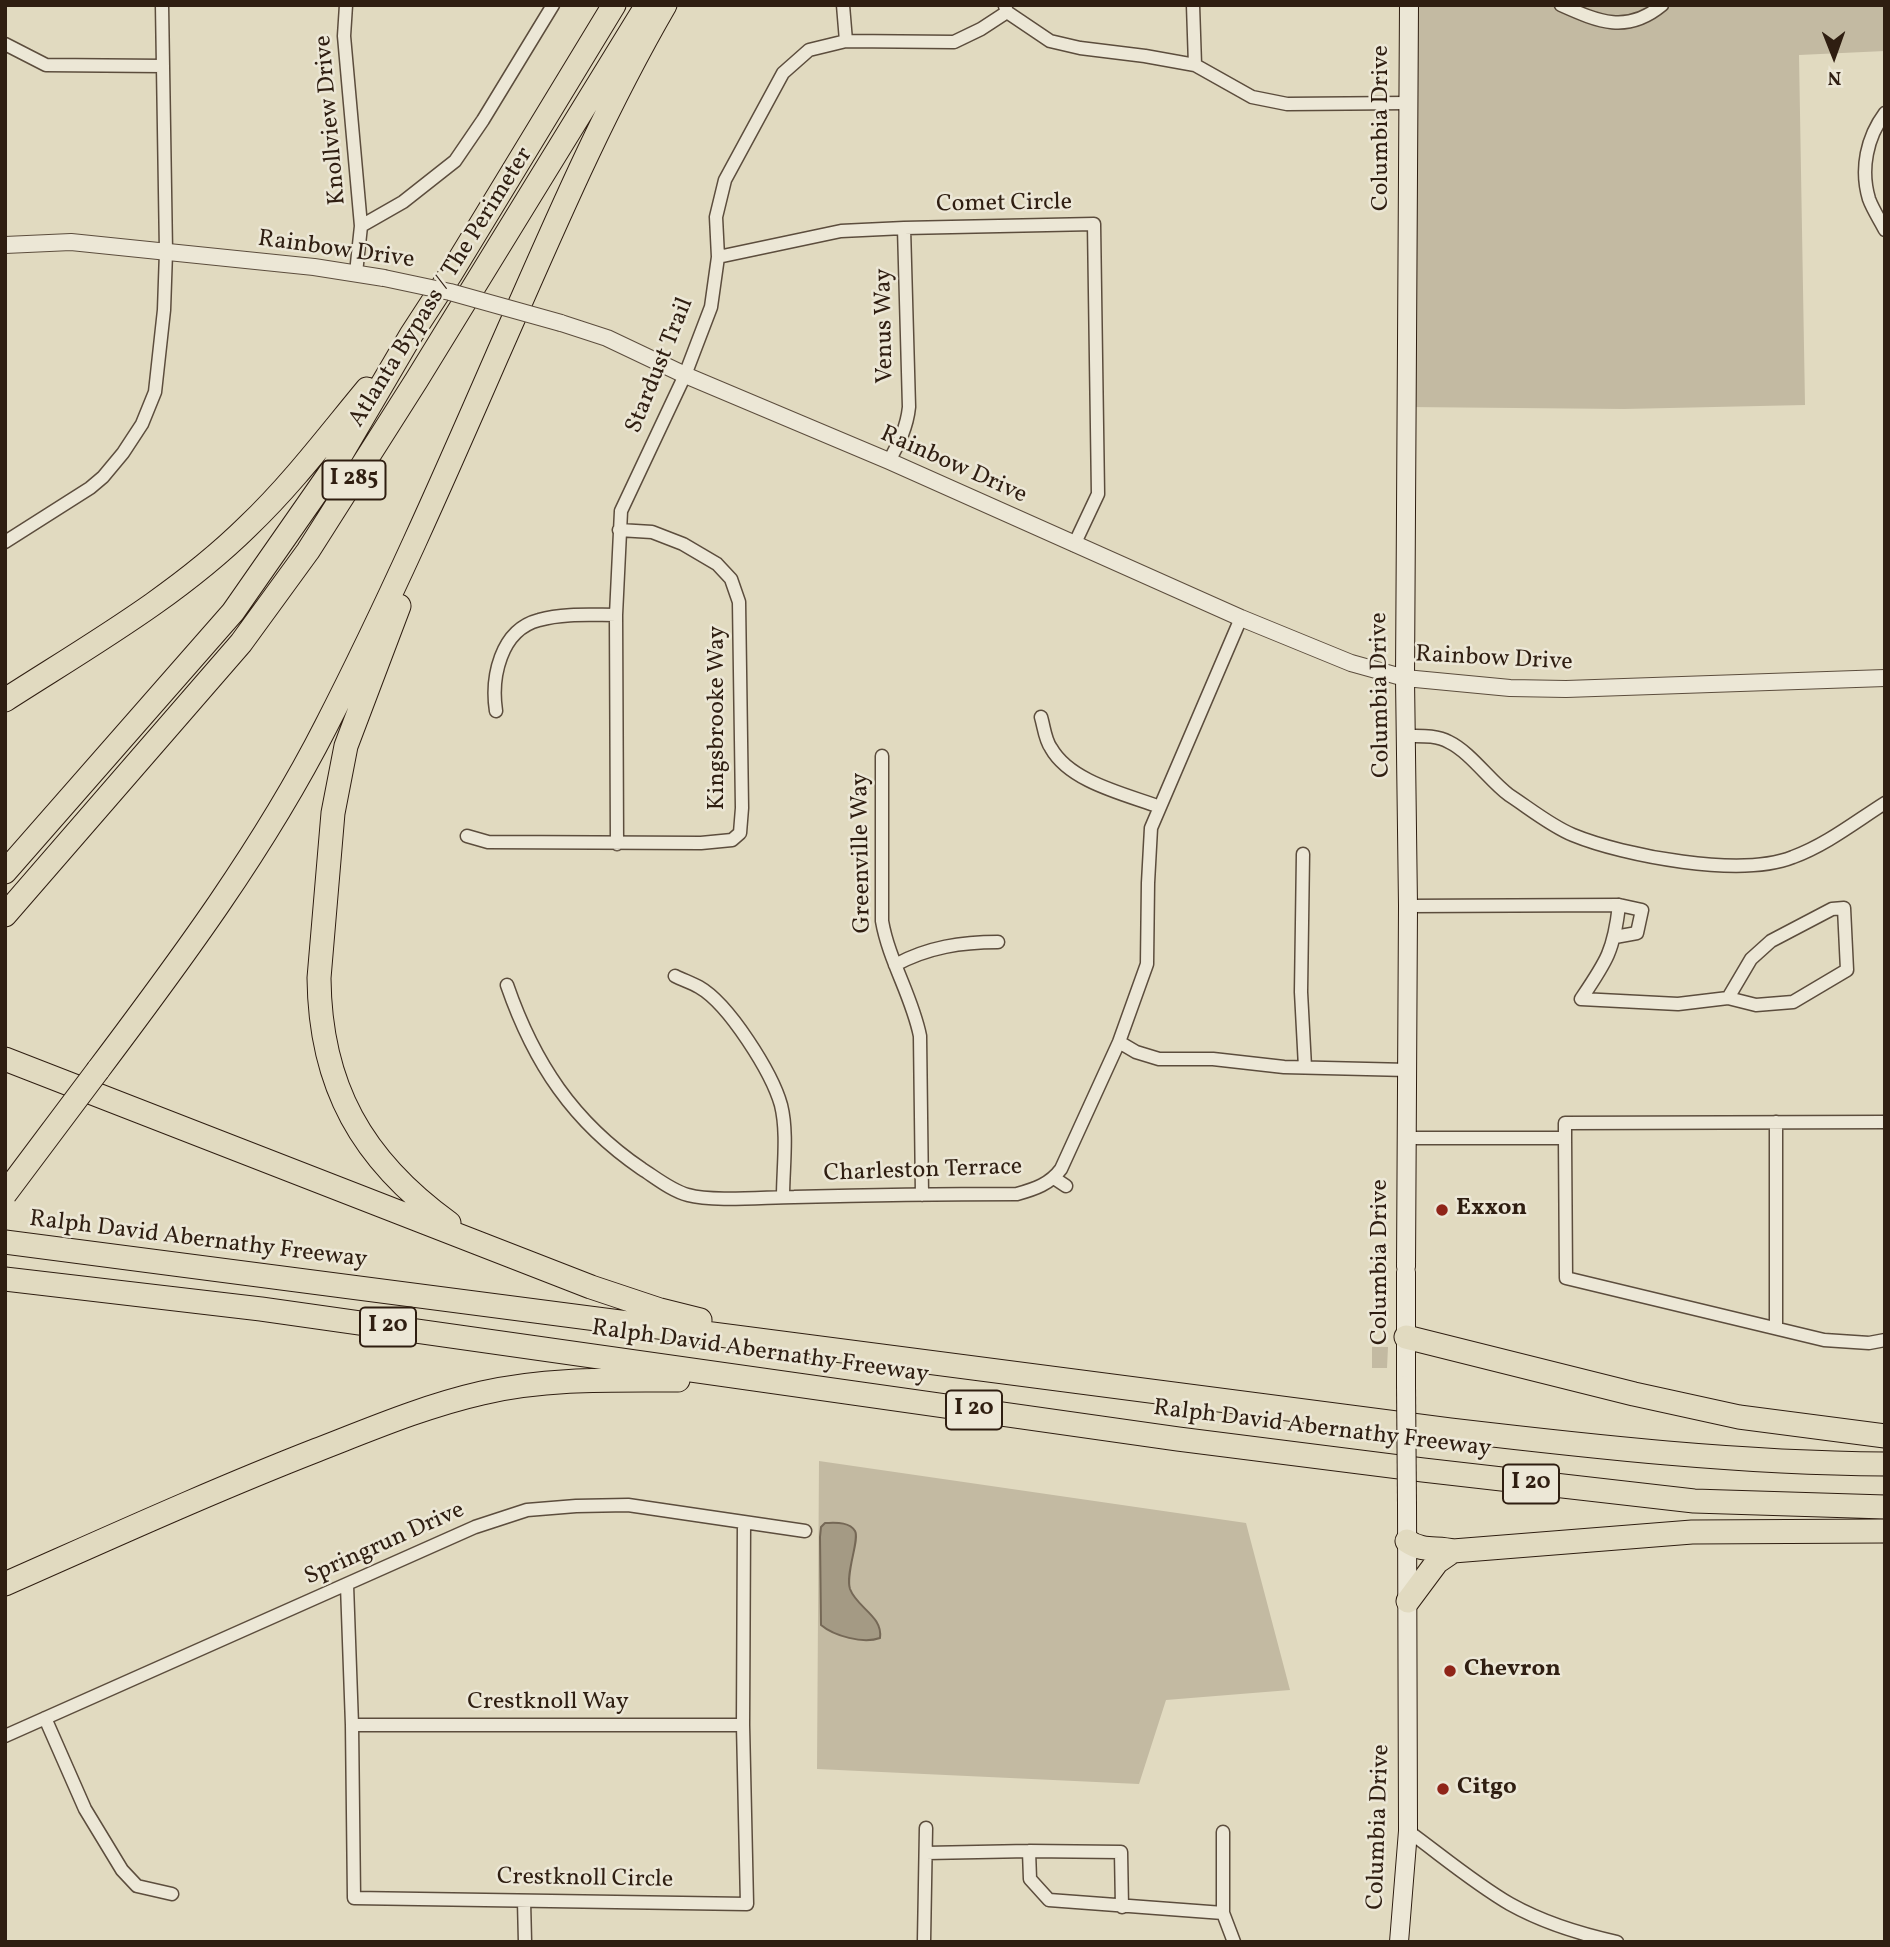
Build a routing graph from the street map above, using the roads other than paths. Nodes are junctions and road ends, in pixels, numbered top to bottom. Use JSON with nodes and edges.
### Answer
{"nodes":[{"id":1,"x":162,"y":5,"type":"edge"},
{"id":2,"x":346,"y":5,"type":"edge"},
{"id":3,"x":553,"y":5,"type":"edge"},
{"id":4,"x":614,"y":5,"type":"edge"},
{"id":5,"x":647,"y":5,"type":"edge"},
{"id":6,"x":665,"y":5,"type":"edge"},
{"id":7,"x":843,"y":5,"type":"edge"},
{"id":8,"x":1193,"y":5,"type":"edge"},
{"id":9,"x":1409,"y":5,"type":"edge"},
{"id":10,"x":1561,"y":5,"type":"edge"},
{"id":11,"x":1662,"y":5,"type":"edge"},
{"id":12,"x":1006,"y":8,"type":"edge"},
{"id":13,"x":846,"y":40,"type":"junction"},
{"id":14,"x":5,"y":44,"type":"edge"},
{"id":15,"x":1195,"y":65,"type":"junction"},
{"id":16,"x":163,"y":66,"type":"junction"},
{"id":17,"x":1408,"y":103,"type":"junction"},
{"id":18,"x":1885,"y":113,"type":"edge"},
{"id":19,"x":361,"y":226,"type":"junction"},
{"id":20,"x":904,"y":228,"type":"junction"},
{"id":21,"x":1885,"y":230,"type":"edge"},
{"id":22,"x":5,"y":246,"type":"edge"},
{"id":23,"x":166,"y":252,"type":"junction"},
{"id":24,"x":718,"y":257,"type":"junction"},
{"id":25,"x":356,"y":273,"type":"junction"},
{"id":26,"x":411,"y":335,"type":"junction"},
{"id":27,"x":496,"y":358,"type":"junction"},
{"id":28,"x":685,"y":375,"type":"junction"},
{"id":29,"x":889,"y":461,"type":"junction"},
{"id":30,"x":619,"y":530,"type":"junction"},
{"id":31,"x":5,"y":542,"type":"edge"},
{"id":32,"x":1074,"y":545,"type":"junction"},
{"id":33,"x":616,"y":615,"type":"junction"},
{"id":34,"x":1241,"y":618,"type":"junction"},
{"id":35,"x":1405,"y":678,"type":"junction"},
{"id":36,"x":1885,"y":678,"type":"edge"},
{"id":37,"x":5,"y":700,"type":"edge"},
{"id":38,"x":496,"y":711,"type":"dead end"},
{"id":39,"x":1041,"y":717,"type":"dead end"},
{"id":40,"x":1408,"y":736,"type":"junction"},
{"id":41,"x":882,"y":756,"type":"dead end"},
{"id":42,"x":1885,"y":803,"type":"edge"},
{"id":43,"x":1160,"y":807,"type":"junction"},
{"id":44,"x":467,"y":836,"type":"dead end"},
{"id":45,"x":617,"y":844,"type":"junction"},
{"id":46,"x":1303,"y":854,"type":"dead end"},
{"id":47,"x":5,"y":872,"type":"edge"},
{"id":48,"x":1619,"y":905,"type":"junction"},
{"id":49,"x":1408,"y":906,"type":"junction"},
{"id":50,"x":5,"y":915,"type":"edge"},
{"id":51,"x":1615,"y":937,"type":"junction"},
{"id":52,"x":998,"y":942,"type":"dead end"},
{"id":53,"x":895,"y":965,"type":"junction"},
{"id":54,"x":675,"y":976,"type":"dead end"},
{"id":55,"x":507,"y":985,"type":"dead end"},
{"id":56,"x":1728,"y":998,"type":"junction"},
{"id":57,"x":1119,"y":1042,"type":"junction"},
{"id":58,"x":5,"y":1059,"type":"edge"},
{"id":59,"x":1305,"y":1067,"type":"junction"},
{"id":60,"x":1408,"y":1070,"type":"junction"},
{"id":61,"x":1776,"y":1122,"type":"junction"},
{"id":62,"x":1885,"y":1122,"type":"edge"},
{"id":63,"x":1407,"y":1138,"type":"junction"},
{"id":64,"x":1565,"y":1138,"type":"junction"},
{"id":65,"x":1054,"y":1178,"type":"junction"},
{"id":66,"x":1066,"y":1186,"type":"dead end"},
{"id":67,"x":5,"y":1194,"type":"edge"},
{"id":68,"x":922,"y":1195,"type":"junction"},
{"id":69,"x":783,"y":1197,"type":"junction"},
{"id":70,"x":5,"y":1242,"type":"edge"},
{"id":71,"x":494,"y":1249,"type":"junction"},
{"id":72,"x":5,"y":1279,"type":"edge"},
{"id":73,"x":1776,"y":1327,"type":"junction"},
{"id":74,"x":1406,"y":1337,"type":"junction"},
{"id":75,"x":1885,"y":1340,"type":"edge"},
{"id":76,"x":986,"y":1370,"type":"junction"},
{"id":77,"x":770,"y":1381,"type":"junction"},
{"id":78,"x":1885,"y":1436,"type":"edge"},
{"id":79,"x":1885,"y":1464,"type":"edge"},
{"id":80,"x":1885,"y":1507,"type":"edge"},
{"id":81,"x":744,"y":1522,"type":"junction"},
{"id":82,"x":805,"y":1531,"type":"dead end"},
{"id":83,"x":1885,"y":1531,"type":"edge"},
{"id":84,"x":1408,"y":1541,"type":"junction"},
{"id":85,"x":1453,"y":1551,"type":"junction"},
{"id":86,"x":5,"y":1584,"type":"edge"},
{"id":87,"x":347,"y":1585,"type":"junction"},
{"id":88,"x":1408,"y":1601,"type":"junction"},
{"id":89,"x":45,"y":1718,"type":"junction"},
{"id":90,"x":352,"y":1725,"type":"junction"},
{"id":91,"x":743,"y":1725,"type":"junction"},
{"id":92,"x":5,"y":1736,"type":"edge"},
{"id":93,"x":926,"y":1828,"type":"dead end"},
{"id":94,"x":1408,"y":1830,"type":"junction"},
{"id":95,"x":1223,"y":1832,"type":"dead end"},
{"id":96,"x":1029,"y":1851,"type":"junction"},
{"id":97,"x":926,"y":1853,"type":"junction"},
{"id":98,"x":172,"y":1894,"type":"dead end"},
{"id":99,"x":524,"y":1900,"type":"junction"},
{"id":100,"x":1122,"y":1907,"type":"junction"},
{"id":101,"x":1223,"y":1913,"type":"junction"},
{"id":102,"x":924,"y":1941,"type":"edge"},
{"id":103,"x":525,"y":1942,"type":"edge"},
{"id":104,"x":1234,"y":1942,"type":"edge"},
{"id":105,"x":1399,"y":1942,"type":"edge"},
{"id":106,"x":1617,"y":1942,"type":"edge"}],
"edges":[{"from":1,"to":16,"type":"street"},
{"from":2,"to":19,"type":"street","name":"Knollview Drive"},
{"from":3,"to":19,"type":"street"},
{"from":4,"to":26,"type":"highway","name":"Atlanta Bypass / The Perimeter","number":"I 285"},
{"from":5,"to":50,"type":"highway","name":"Atlanta Bypass / The Perimeter","number":"I 285"},
{"from":6,"to":27,"type":"highway"},
{"from":7,"to":13,"type":"street"},
{"from":8,"to":15,"type":"street"},
{"from":9,"to":17,"type":"main road","name":"Columbia Drive"},
{"from":10,"to":11,"type":"street"},
{"from":12,"to":13,"type":"street","name":"Stardust Trail"},
{"from":12,"to":15,"type":"street"},
{"from":13,"to":24,"type":"street","name":"Stardust Trail"},
{"from":14,"to":16,"type":"street"},
{"from":15,"to":17,"type":"street"},
{"from":16,"to":23,"type":"street"},
{"from":17,"to":35,"type":"main road","name":"Columbia Drive"},
{"from":18,"to":21,"type":"street"},
{"from":19,"to":25,"type":"street","name":"Knollview Drive"},
{"from":20,"to":24,"type":"street","name":"Comet Circle"},
{"from":20,"to":29,"type":"street","name":"Venus Way"},
{"from":20,"to":32,"type":"street","name":"Comet Circle"},
{"from":22,"to":23,"type":"street","name":"Rainbow Drive"},
{"from":23,"to":25,"type":"street","name":"Rainbow Drive"},
{"from":23,"to":31,"type":"street"},
{"from":24,"to":28,"type":"street","name":"Stardust Trail"},
{"from":25,"to":28,"type":"street","name":"Rainbow Drive","bridge":true},
{"from":26,"to":37,"type":"highway"},
{"from":26,"to":47,"type":"highway","name":"Atlanta Bypass / The Perimeter","number":"I 285"},
{"from":27,"to":67,"type":"highway","bridge":true},
{"from":27,"to":71,"type":"highway"},
{"from":28,"to":29,"type":"street","name":"Rainbow Drive"},
{"from":28,"to":30,"type":"street","name":"Stardust Trail"},
{"from":29,"to":32,"type":"street","name":"Rainbow Drive"},
{"from":30,"to":33,"type":"street","name":"Stardust Trail"},
{"from":30,"to":45,"type":"street","name":"Kingsbrooke Way"},
{"from":32,"to":34,"type":"street","name":"Rainbow Drive"},
{"from":33,"to":38,"type":"street"},
{"from":33,"to":45,"type":"street","name":"Stardust Trail"},
{"from":34,"to":35,"type":"street","name":"Rainbow Drive"},
{"from":34,"to":43,"type":"street","name":"Charleston Terrace"},
{"from":35,"to":36,"type":"street","name":"Rainbow Drive"},
{"from":35,"to":40,"type":"main road","name":"Columbia Drive"},
{"from":39,"to":43,"type":"street"},
{"from":40,"to":42,"type":"street"},
{"from":40,"to":49,"type":"main road","name":"Columbia Drive"},
{"from":41,"to":53,"type":"street","name":"Greenville Way"},
{"from":43,"to":57,"type":"street","name":"Charleston Terrace"},
{"from":44,"to":45,"type":"street","name":"Kingsbrooke Way"},
{"from":46,"to":59,"type":"street"},
{"from":48,"to":49,"type":"street"},
{"from":48,"to":51,"type":"street"},
{"from":48,"to":51,"type":"street"},
{"from":49,"to":60,"type":"main road","name":"Columbia Drive"},
{"from":51,"to":56,"type":"street"},
{"from":52,"to":53,"type":"street"},
{"from":53,"to":68,"type":"street","name":"Greenville Way"},
{"from":54,"to":69,"type":"street"},
{"from":55,"to":69,"type":"street","name":"Charleston Terrace"},
{"from":56,"to":56,"type":"street"},
{"from":57,"to":59,"type":"street"},
{"from":57,"to":65,"type":"street","name":"Charleston Terrace"},
{"from":58,"to":71,"type":"highway"},
{"from":59,"to":60,"type":"street"},
{"from":60,"to":63,"type":"main road","name":"Columbia Drive"},
{"from":61,"to":62,"type":"street"},
{"from":61,"to":64,"type":"street"},
{"from":61,"to":73,"type":"street"},
{"from":63,"to":64,"type":"street"},
{"from":63,"to":74,"type":"main road","name":"Columbia Drive"},
{"from":64,"to":73,"type":"street"},
{"from":65,"to":66,"type":"street"},
{"from":65,"to":68,"type":"street","name":"Charleston Terrace"},
{"from":68,"to":69,"type":"street","name":"Charleston Terrace"},
{"from":70,"to":76,"type":"highway","name":"Ralph David Abernathy Freeway","number":"I 20"},
{"from":71,"to":76,"type":"highway"},
{"from":72,"to":77,"type":"highway","name":"Ralph David Abernathy Freeway","number":"I 20"},
{"from":73,"to":75,"type":"street"},
{"from":74,"to":78,"type":"highway"},
{"from":74,"to":84,"type":"main road","name":"Columbia Drive","bridge":true},
{"from":76,"to":79,"type":"highway","name":"Ralph David Abernathy Freeway","number":"I 20"},
{"from":77,"to":80,"type":"highway","name":"Ralph David Abernathy Freeway","number":"I 20"},
{"from":77,"to":86,"type":"highway"},
{"from":81,"to":82,"type":"street","name":"Springrun Drive"},
{"from":81,"to":87,"type":"street","name":"Springrun Drive"},
{"from":81,"to":91,"type":"street","name":"Crestknoll Circle"},
{"from":83,"to":85,"type":"highway"},
{"from":84,"to":85,"type":"highway"},
{"from":84,"to":88,"type":"main road","name":"Columbia Drive"},
{"from":85,"to":88,"type":"highway"},
{"from":87,"to":89,"type":"street","name":"Springrun Drive"},
{"from":87,"to":90,"type":"street","name":"Crestknoll Circle"},
{"from":88,"to":94,"type":"main road","name":"Columbia Drive"},
{"from":89,"to":92,"type":"street","name":"Springrun Drive"},
{"from":89,"to":98,"type":"street"},
{"from":90,"to":91,"type":"street","name":"Crestknoll Way"},
{"from":90,"to":99,"type":"street","name":"Crestknoll Circle"},
{"from":91,"to":99,"type":"street","name":"Crestknoll Circle"},
{"from":93,"to":97,"type":"street"},
{"from":94,"to":105,"type":"main road","name":"Columbia Drive"},
{"from":94,"to":106,"type":"street"},
{"from":95,"to":101,"type":"street"},
{"from":96,"to":97,"type":"street"},
{"from":96,"to":100,"type":"street"},
{"from":96,"to":100,"type":"street"},
{"from":97,"to":102,"type":"street"},
{"from":99,"to":103,"type":"street"},
{"from":100,"to":101,"type":"street"},
{"from":101,"to":104,"type":"street"}]}
